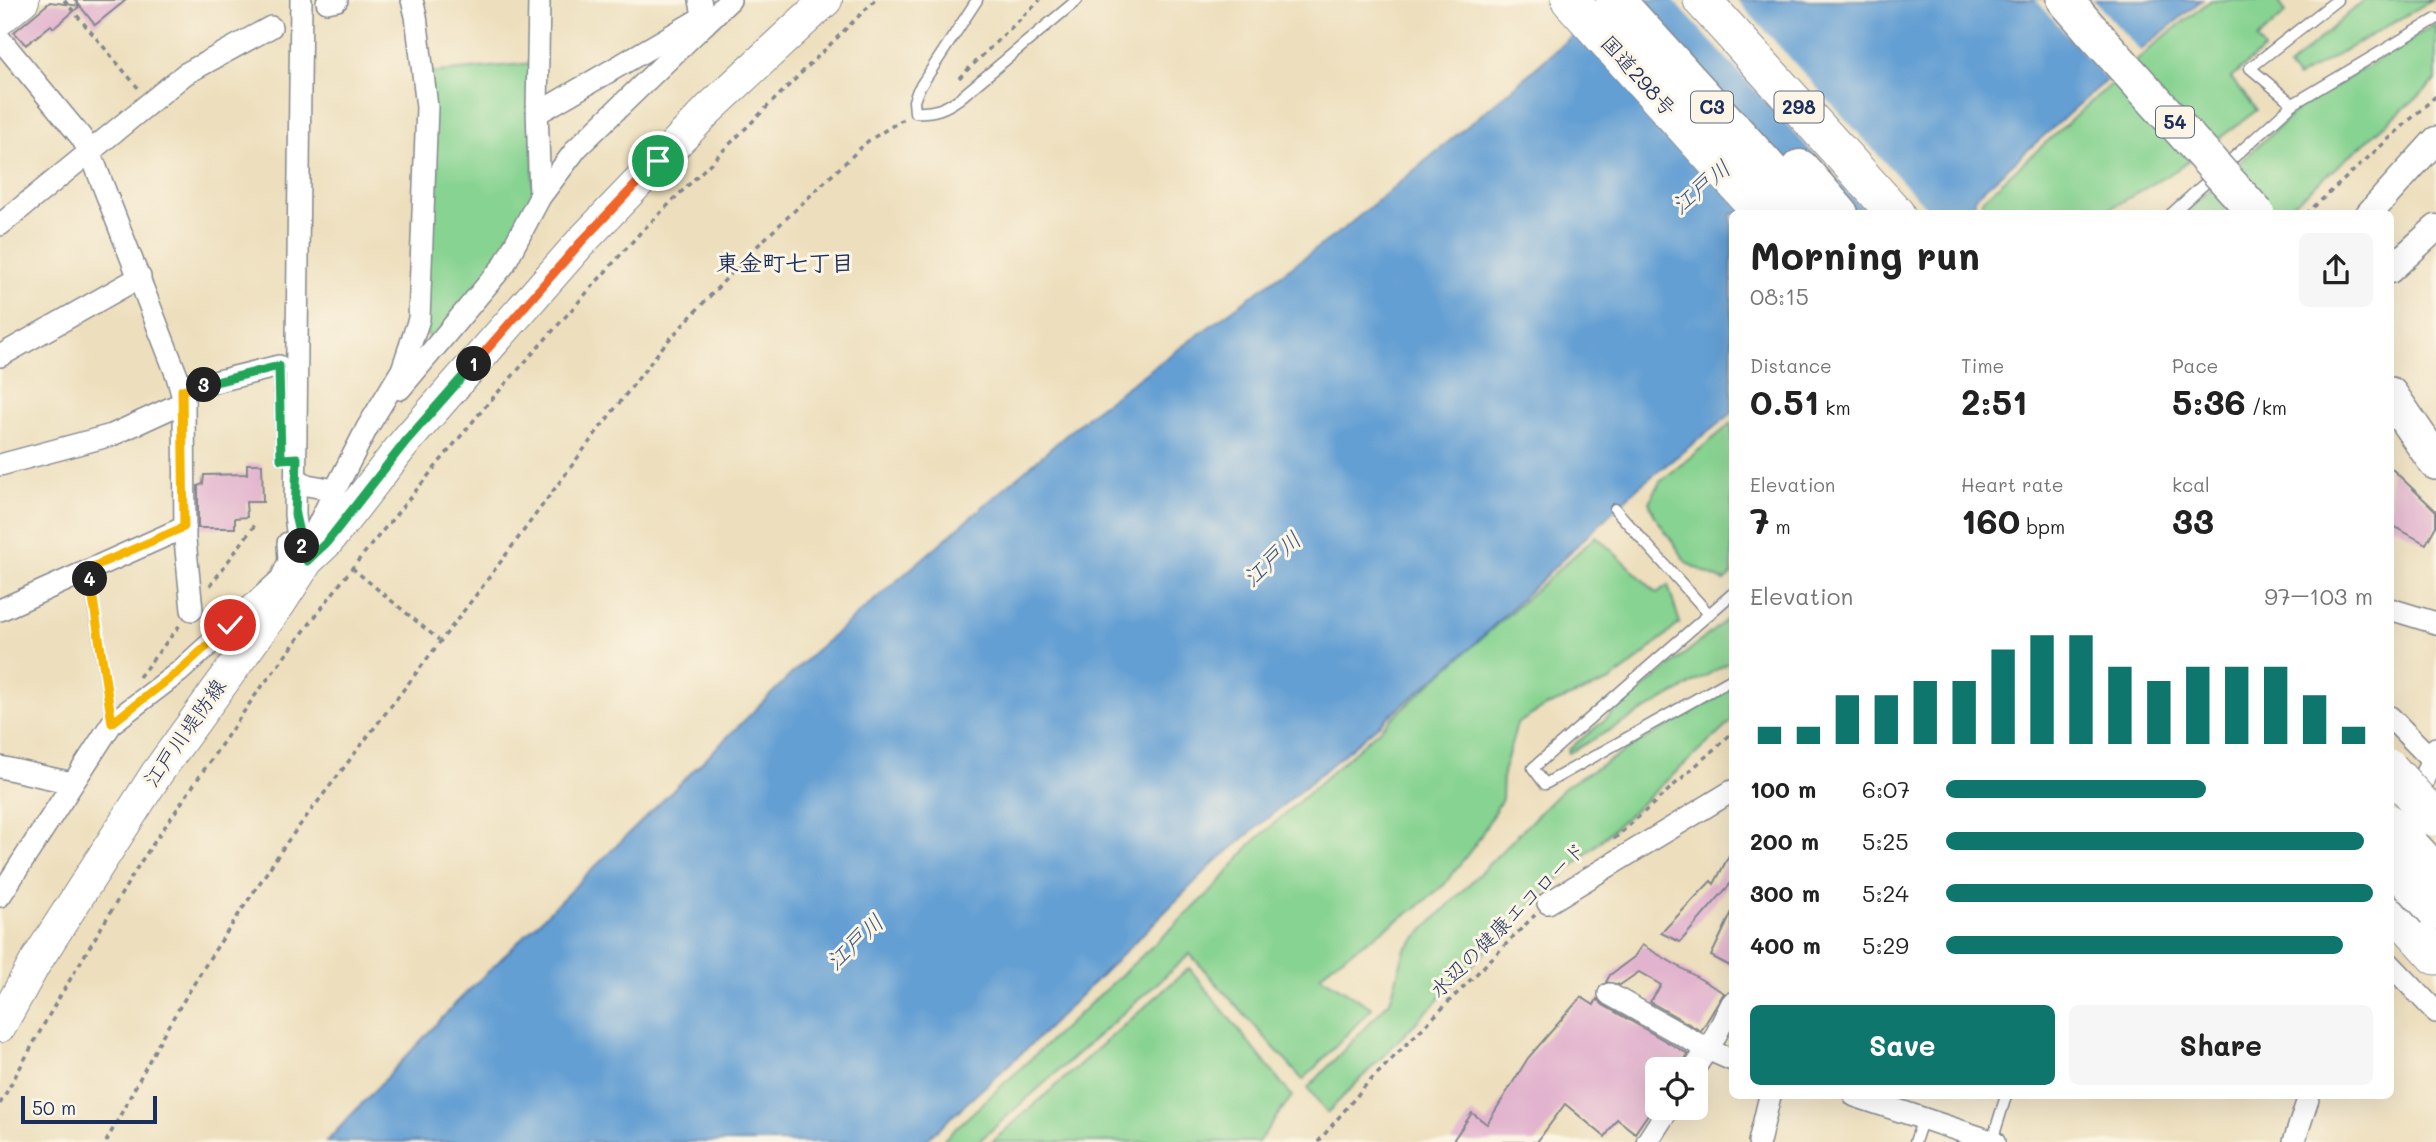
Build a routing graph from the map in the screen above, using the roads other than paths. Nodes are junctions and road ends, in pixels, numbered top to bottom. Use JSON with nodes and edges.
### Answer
{"nodes":[{"id":1,"x":23,"y":0,"type":"edge"},
{"id":2,"x":301,"y":0,"type":"edge"},
{"id":3,"x":412,"y":0,"type":"edge"},
{"id":4,"x":539,"y":0,"type":"edge"},
{"id":5,"x":730,"y":0,"type":"edge"},
{"id":6,"x":826,"y":0,"type":"edge"},
{"id":7,"x":977,"y":0,"type":"edge"},
{"id":8,"x":1077,"y":0,"type":"edge"},
{"id":9,"x":1570,"y":0,"type":"edge"},
{"id":10,"x":1615,"y":0,"type":"edge"},
{"id":11,"x":1649,"y":0,"type":"edge"},
{"id":12,"x":1702,"y":0,"type":"edge"},
{"id":13,"x":2064,"y":0,"type":"edge"},
{"id":14,"x":2337,"y":0,"type":"edge"},
{"id":15,"x":703,"y":13,"type":"edge"},
{"id":16,"x":0,"y":19,"type":"edge"},
{"id":17,"x":2436,"y":19,"type":"edge"},
{"id":18,"x":271,"y":27,"type":"dead end"},
{"id":19,"x":0,"y":39,"type":"edge"},
{"id":20,"x":2293,"y":104,"type":"junction"},
{"id":21,"x":538,"y":113,"type":"junction"},
{"id":22,"x":2436,"y":140,"type":"edge"},
{"id":23,"x":90,"y":152,"type":"junction"},
{"id":24,"x":540,"y":197,"type":"junction"},
{"id":25,"x":1759,"y":210,"type":"edge"},
{"id":26,"x":1805,"y":210,"type":"edge"},
{"id":27,"x":1835,"y":210,"type":"edge"},
{"id":28,"x":1892,"y":210,"type":"edge"},
{"id":29,"x":2175,"y":210,"type":"edge"},
{"id":30,"x":2253,"y":210,"type":"edge"},
{"id":31,"x":2373,"y":210,"type":"edge"},
{"id":32,"x":0,"y":225,"type":"edge"},
{"id":33,"x":2433,"y":233,"type":"edge"},
{"id":34,"x":2394,"y":267,"type":"edge"},
{"id":35,"x":140,"y":277,"type":"junction"},
{"id":36,"x":0,"y":356,"type":"edge"},
{"id":37,"x":279,"y":366,"type":"joint"},
{"id":38,"x":183,"y":396,"type":"junction"},
{"id":39,"x":2394,"y":401,"type":"edge"},
{"id":40,"x":367,"y":428,"type":"junction"},
{"id":41,"x":2436,"y":462,"type":"edge"},
{"id":42,"x":0,"y":466,"type":"edge"},
{"id":43,"x":297,"y":469,"type":"junction"},
{"id":44,"x":335,"y":490,"type":"junction"},
{"id":45,"x":1615,"y":509,"type":"dead end"},
{"id":46,"x":184,"y":527,"type":"junction"},
{"id":47,"x":298,"y":552,"type":"junction"},
{"id":48,"x":88,"y":569,"type":"junction"},
{"id":49,"x":1729,"y":597,"type":"edge"},
{"id":50,"x":0,"y":610,"type":"edge"},
{"id":51,"x":192,"y":610,"type":"road end"},
{"id":52,"x":2394,"y":610,"type":"edge"},
{"id":53,"x":1709,"y":614,"type":"junction"},
{"id":54,"x":2436,"y":623,"type":"edge"},
{"id":55,"x":1729,"y":681,"type":"edge"},
{"id":56,"x":2394,"y":721,"type":"edge"},
{"id":57,"x":112,"y":723,"type":"junction"},
{"id":58,"x":2434,"y":757,"type":"edge"},
{"id":59,"x":0,"y":767,"type":"edge"},
{"id":60,"x":2394,"y":773,"type":"edge"},
{"id":61,"x":72,"y":783,"type":"junction"},
{"id":62,"x":1729,"y":792,"type":"edge"},
{"id":63,"x":2435,"y":819,"type":"edge"},
{"id":64,"x":2394,"y":828,"type":"edge"},
{"id":65,"x":2394,"y":855,"type":"edge"},
{"id":66,"x":2394,"y":863,"type":"edge"},
{"id":67,"x":2436,"y":874,"type":"edge"},
{"id":68,"x":0,"y":896,"type":"edge"},
{"id":69,"x":1548,"y":903,"type":"road end"},
{"id":70,"x":2394,"y":909,"type":"edge"},
{"id":71,"x":2436,"y":910,"type":"edge"},
{"id":72,"x":2436,"y":956,"type":"edge"},
{"id":73,"x":2394,"y":968,"type":"edge"},
{"id":74,"x":1609,"y":994,"type":"dead end"},
{"id":75,"x":1729,"y":1009,"type":"edge"},
{"id":76,"x":2436,"y":1012,"type":"edge"},
{"id":77,"x":0,"y":1026,"type":"edge"},
{"id":78,"x":1707,"y":1049,"type":"junction"},
{"id":79,"x":1702,"y":1057,"type":"edge"},
{"id":80,"x":1729,"y":1059,"type":"edge"},
{"id":81,"x":1768,"y":1099,"type":"edge"},
{"id":82,"x":1864,"y":1099,"type":"edge"},
{"id":83,"x":2004,"y":1099,"type":"edge"},
{"id":84,"x":2308,"y":1099,"type":"edge"},
{"id":85,"x":1923,"y":1118,"type":"junction"},
{"id":86,"x":1661,"y":1120,"type":"edge"},
{"id":87,"x":1983,"y":1140,"type":"edge"},
{"id":88,"x":1647,"y":1142,"type":"edge"},
{"id":89,"x":1759,"y":1142,"type":"edge"},
{"id":90,"x":1915,"y":1142,"type":"edge"},
{"id":91,"x":2294,"y":1142,"type":"edge"}],
"edges":[{"from":1,"to":16,"type":"main road"},
{"from":2,"to":43,"type":"street"},
{"from":3,"to":40,"type":"street"},
{"from":4,"to":21,"type":"street"},
{"from":5,"to":15,"type":"street"},
{"from":6,"to":47,"type":"main road","name":"江戸川堤防線"},
{"from":7,"to":8,"type":"lane"},
{"from":9,"to":25,"type":"highway","name":"国道298号"},
{"from":10,"to":26,"type":"highway","number":"C3"},
{"from":11,"to":27,"type":"highway","number":"C3"},
{"from":12,"to":28,"type":"highway","number":"298"},
{"from":13,"to":30,"type":"main road","number":"54","bridge":true},
{"from":14,"to":20,"type":"lane"},
{"from":15,"to":21,"type":"street"},
{"from":15,"to":24,"type":"street"},
{"from":17,"to":20,"type":"lane"},
{"from":18,"to":23,"type":"street"},
{"from":19,"to":23,"type":"street"},
{"from":20,"to":29,"type":"lane"},
{"from":21,"to":24,"type":"street"},
{"from":22,"to":31,"type":"street"},
{"from":23,"to":32,"type":"street"},
{"from":23,"to":35,"type":"street"},
{"from":24,"to":40,"type":"street"},
{"from":33,"to":34,"type":"street"},
{"from":35,"to":36,"type":"street"},
{"from":35,"to":38,"type":"street"},
{"from":37,"to":38,"type":"street"},
{"from":37,"to":43,"type":"lane"},
{"from":38,"to":42,"type":"street"},
{"from":38,"to":46,"type":"street"},
{"from":39,"to":41,"type":"main road"},
{"from":40,"to":44,"type":"street"},
{"from":43,"to":44,"type":"street"},
{"from":43,"to":47,"type":"street"},
{"from":44,"to":47,"type":"street"},
{"from":45,"to":53,"type":"lane"},
{"from":46,"to":48,"type":"street"},
{"from":46,"to":51,"type":"street"},
{"from":47,"to":57,"type":"street"},
{"from":47,"to":77,"type":"main road","name":"江戸川堤防線"},
{"from":48,"to":50,"type":"street"},
{"from":48,"to":57,"type":"lane"},
{"from":49,"to":53,"type":"lane"},
{"from":52,"to":54,"type":"street"},
{"from":53,"to":55,"type":"lane"},
{"from":56,"to":58,"type":"street"},
{"from":57,"to":61,"type":"street"},
{"from":58,"to":65,"type":"street"},
{"from":59,"to":61,"type":"street"},
{"from":60,"to":63,"type":"highway","bridge":true},
{"from":61,"to":68,"type":"street"},
{"from":62,"to":69,"type":"street"},
{"from":64,"to":67,"type":"highway","bridge":true},
{"from":66,"to":71,"type":"highway","bridge":true},
{"from":70,"to":72,"type":"highway"},
{"from":73,"to":76,"type":"street"},
{"from":74,"to":78,"type":"street"},
{"from":75,"to":78,"type":"street"},
{"from":78,"to":79,"type":"street"},
{"from":78,"to":80,"type":"street"},
{"from":81,"to":89,"type":"street"},
{"from":82,"to":85,"type":"street"},
{"from":83,"to":87,"type":"lane"},
{"from":84,"to":91,"type":"street"},
{"from":85,"to":87,"type":"street"},
{"from":85,"to":90,"type":"lane"},
{"from":86,"to":88,"type":"street"}]}
